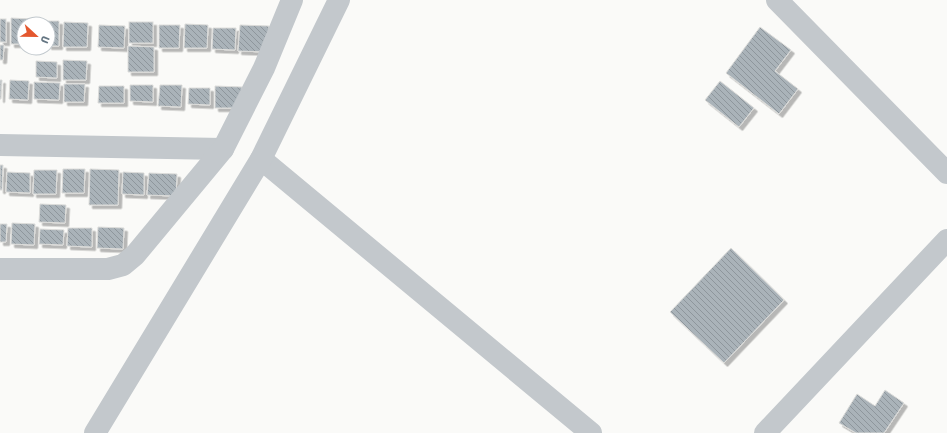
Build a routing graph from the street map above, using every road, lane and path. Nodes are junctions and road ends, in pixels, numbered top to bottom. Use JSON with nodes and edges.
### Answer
{"nodes":[{"id":1,"x":292,"y":0,"type":"edge"},
{"id":2,"x":339,"y":0,"type":"edge"},
{"id":3,"x":777,"y":0,"type":"edge"},
{"id":4,"x":0,"y":145,"type":"edge"},
{"id":5,"x":223,"y":149,"type":"junction"},
{"id":6,"x":261,"y":159,"type":"junction"},
{"id":7,"x":947,"y":173,"type":"edge"},
{"id":8,"x":947,"y":240,"type":"edge"},
{"id":9,"x":0,"y":269,"type":"edge"},
{"id":10,"x":95,"y":433,"type":"edge"},
{"id":11,"x":591,"y":433,"type":"edge"},
{"id":12,"x":765,"y":433,"type":"edge"}],
"edges":[{"from":1,"to":5,"type":"street"},
{"from":2,"to":6,"type":"street"},
{"from":3,"to":7,"type":"street"},
{"from":4,"to":5,"type":"street"},
{"from":5,"to":9,"type":"street"},
{"from":6,"to":10,"type":"street"},
{"from":6,"to":11,"type":"street"},
{"from":8,"to":12,"type":"street"}]}
